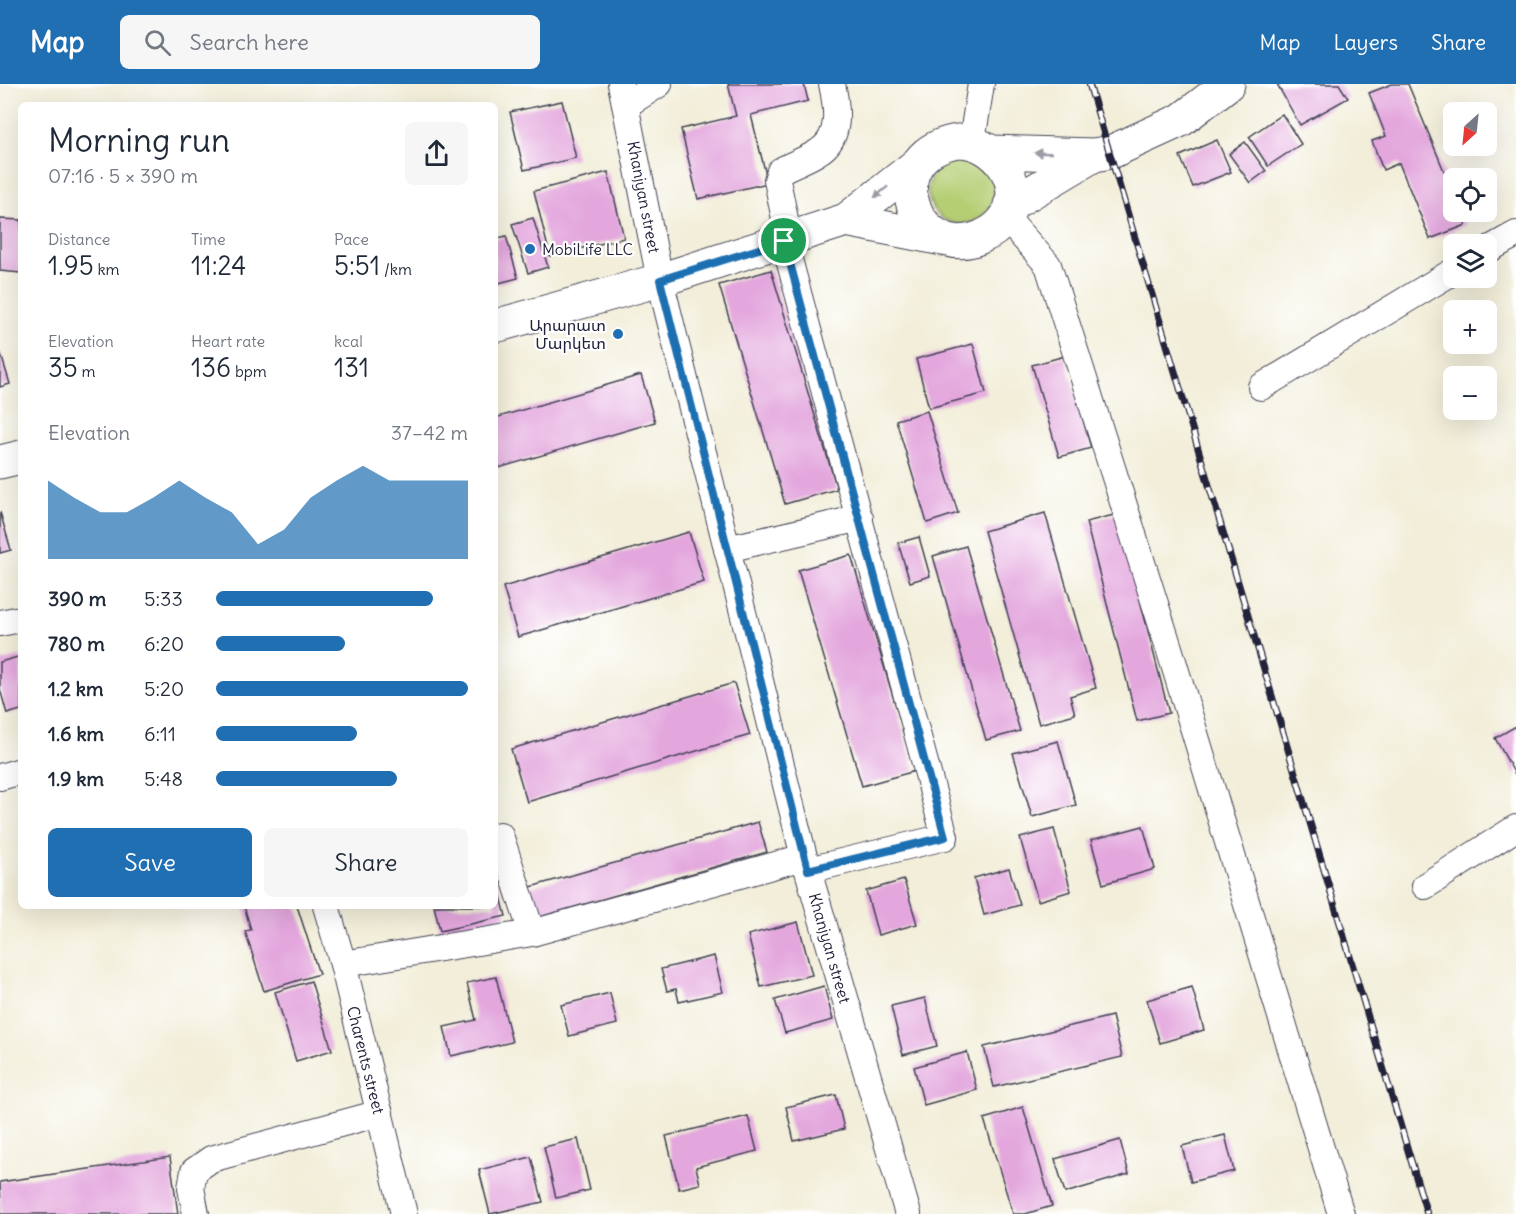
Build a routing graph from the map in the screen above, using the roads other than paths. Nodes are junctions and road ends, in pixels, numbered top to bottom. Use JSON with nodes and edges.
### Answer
{"nodes":[{"id":1,"x":659,"y":84,"type":"edge"},
{"id":2,"x":832,"y":84,"type":"edge"},
{"id":3,"x":981,"y":84,"type":"edge"},
{"id":4,"x":1228,"y":84,"type":"edge"},
{"id":5,"x":623,"y":94,"type":"edge"},
{"id":6,"x":982,"y":147,"type":"junction"},
{"id":7,"x":1094,"y":154,"type":"junction"},
{"id":8,"x":916,"y":165,"type":"junction"},
{"id":9,"x":1008,"y":211,"type":"junction"},
{"id":10,"x":846,"y":220,"type":"junction"},
{"id":11,"x":1516,"y":234,"type":"edge"},
{"id":12,"x":943,"y":239,"type":"junction"},
{"id":13,"x":786,"y":240,"type":"junction"},
{"id":14,"x":1497,"y":245,"type":"edge"},
{"id":15,"x":1443,"y":278,"type":"edge"},
{"id":16,"x":660,"y":280,"type":"junction"},
{"id":17,"x":498,"y":325,"type":"edge"},
{"id":18,"x":1261,"y":387,"type":"dead end"},
{"id":19,"x":18,"y":458,"type":"edge"},
{"id":20,"x":0,"y":462,"type":"edge"},
{"id":21,"x":860,"y":518,"type":"junction"},
{"id":22,"x":727,"y":549,"type":"junction"},
{"id":23,"x":18,"y":620,"type":"edge"},
{"id":24,"x":0,"y":623,"type":"edge"},
{"id":25,"x":18,"y":772,"type":"edge"},
{"id":26,"x":0,"y":777,"type":"edge"},
{"id":27,"x":1516,"y":828,"type":"edge"},
{"id":28,"x":498,"y":835,"type":"edge"},
{"id":29,"x":806,"y":863,"type":"junction"},
{"id":30,"x":1425,"y":886,"type":"dead end"},
{"id":31,"x":327,"y":909,"type":"edge"},
{"id":32,"x":532,"y":933,"type":"junction"},
{"id":33,"x":343,"y":964,"type":"junction"},
{"id":34,"x":380,"y":1113,"type":"junction"},
{"id":35,"x":196,"y":1214,"type":"edge"},
{"id":36,"x":404,"y":1214,"type":"edge"},
{"id":37,"x":908,"y":1214,"type":"edge"},
{"id":38,"x":1341,"y":1214,"type":"edge"}],
"edges":[{"from":1,"to":5,"type":"street"},
{"from":2,"to":13,"type":"street"},
{"from":3,"to":6,"type":"street"},
{"from":4,"to":7,"type":"main road"},
{"from":5,"to":16,"type":"street","name":"Khanjyan street"},
{"from":7,"to":6,"type":"main road","one_way":true},
{"from":6,"to":8,"type":"main road"},
{"from":6,"to":9,"type":"main road"},
{"from":7,"to":9,"type":"main road"},
{"from":8,"to":10,"type":"main road","one_way":true},
{"from":8,"to":12,"type":"main road"},
{"from":9,"to":12,"type":"main road"},
{"from":9,"to":38,"type":"street"},
{"from":10,"to":12,"type":"main road"},
{"from":10,"to":13,"type":"main road"},
{"from":11,"to":14,"type":"street"},
{"from":13,"to":16,"type":"main road"},
{"from":13,"to":21,"type":"street"},
{"from":15,"to":18,"type":"street"},
{"from":16,"to":17,"type":"main road"},
{"from":16,"to":22,"type":"street","name":"Khanjyan street"},
{"from":19,"to":20,"type":"main road"},
{"from":21,"to":22,"type":"street"},
{"from":21,"to":29,"type":"street"},
{"from":22,"to":29,"type":"street","name":"Khanjyan street"},
{"from":23,"to":24,"type":"street"},
{"from":25,"to":26,"type":"street"},
{"from":27,"to":30,"type":"street"},
{"from":28,"to":32,"type":"street"},
{"from":29,"to":32,"type":"street"},
{"from":29,"to":37,"type":"street","name":"Khanjyan street"},
{"from":31,"to":33,"type":"street","name":"Charents street"},
{"from":32,"to":33,"type":"street"},
{"from":33,"to":34,"type":"street","name":"Charents street"},
{"from":34,"to":35,"type":"street"},
{"from":34,"to":36,"type":"street","name":"Charents street"}]}
